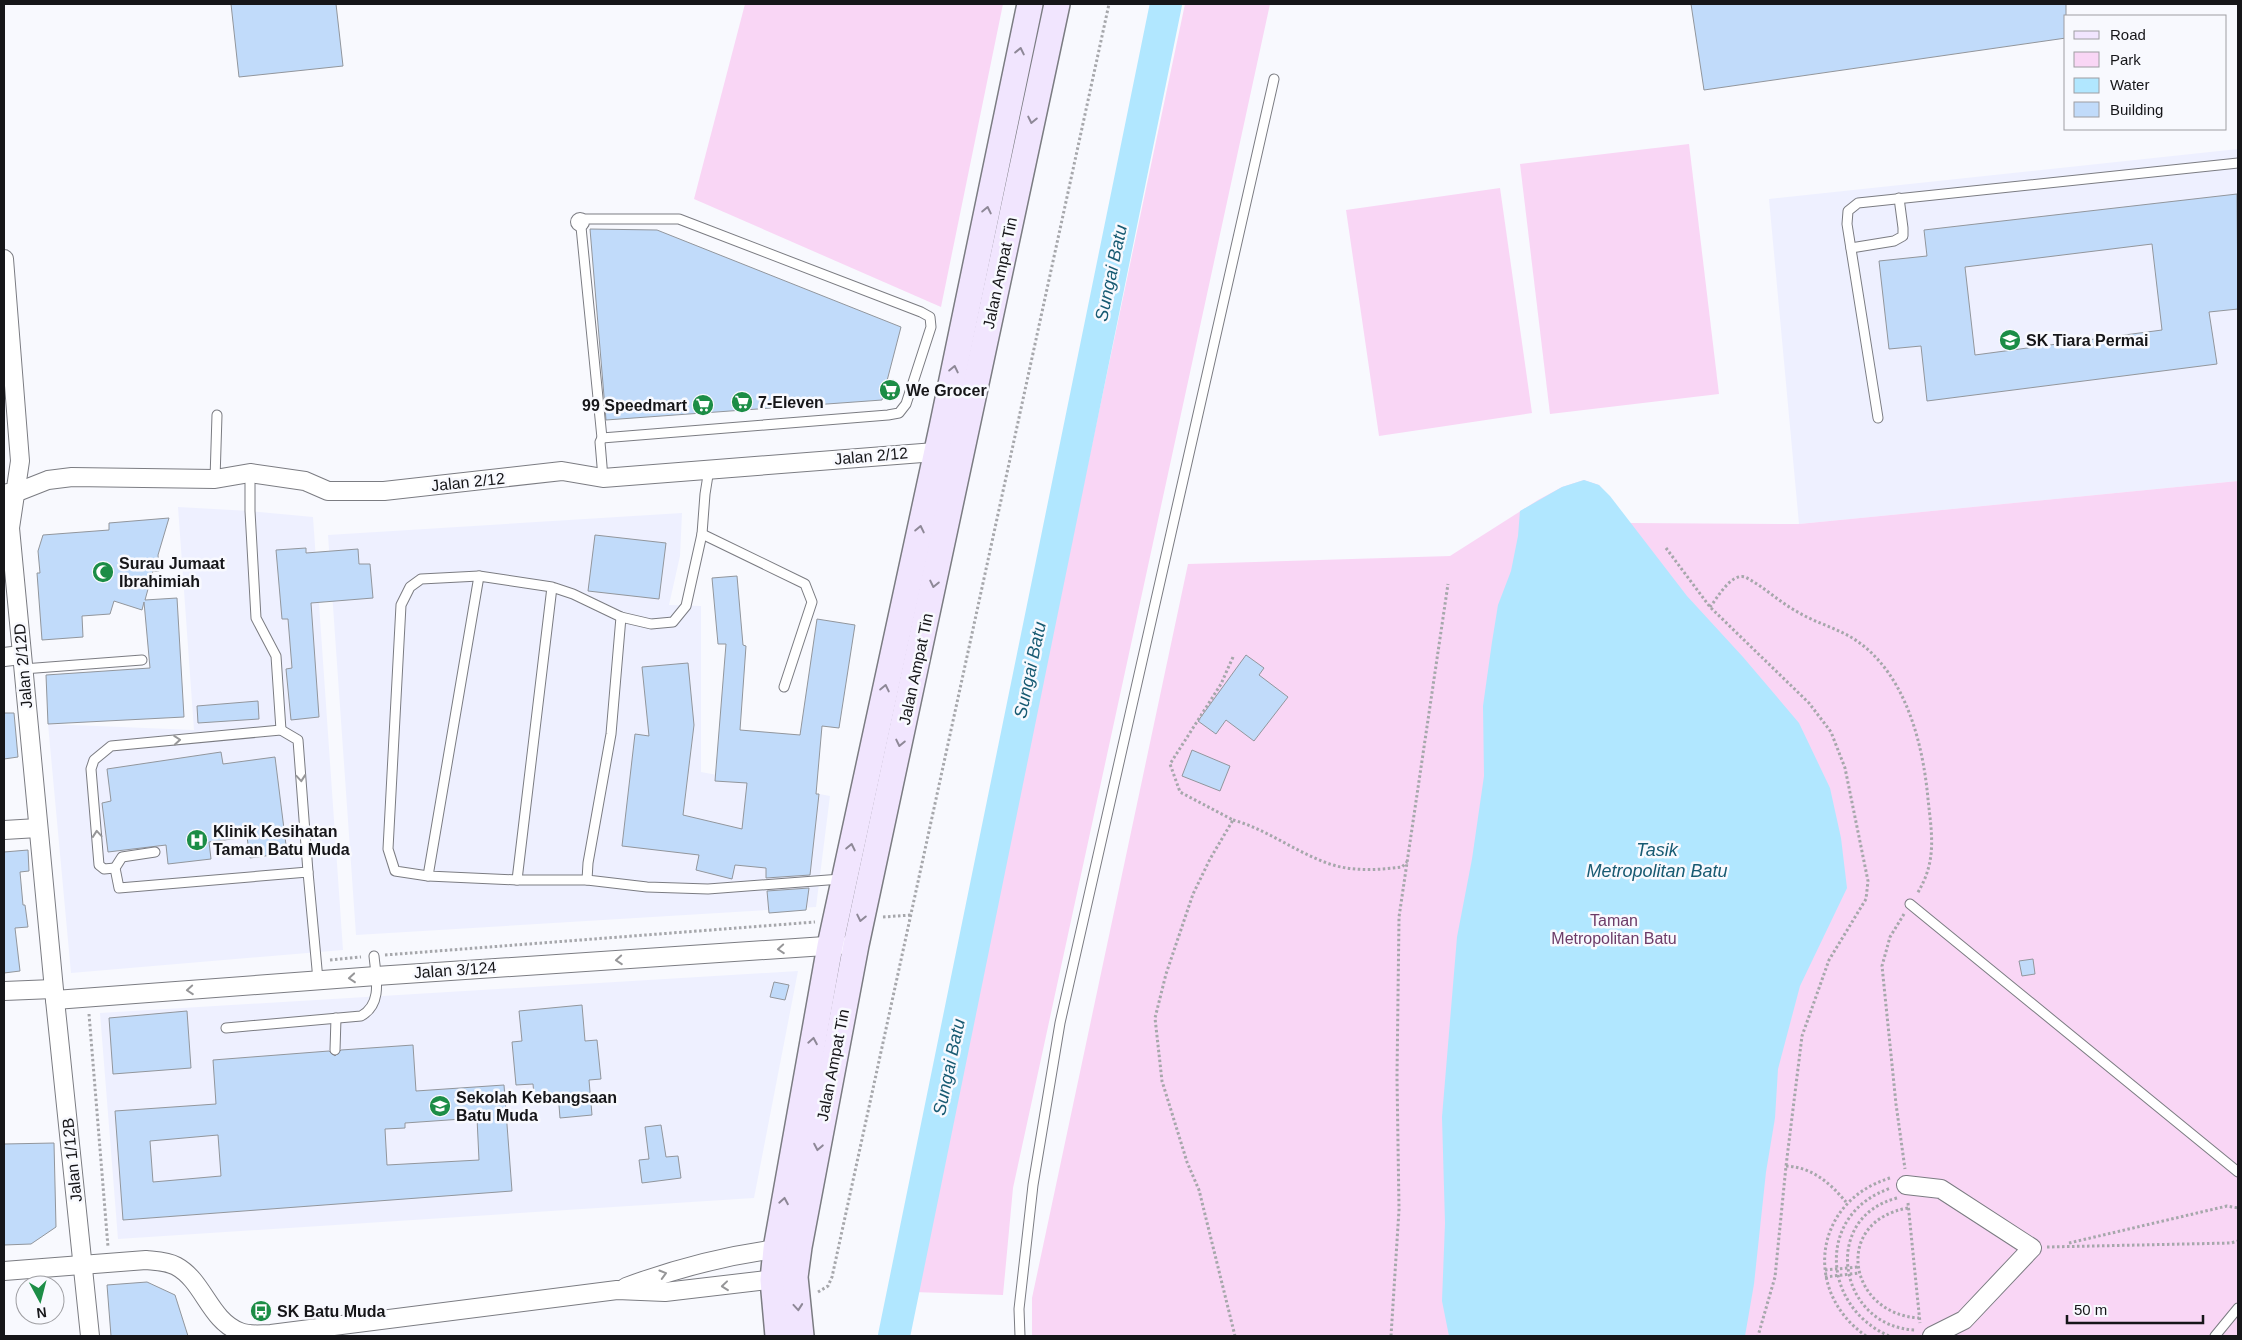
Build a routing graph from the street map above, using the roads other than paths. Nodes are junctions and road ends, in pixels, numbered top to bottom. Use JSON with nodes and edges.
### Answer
{"nodes":[{"id":1,"x":1030,"y":4,"type":"edge"},
{"id":2,"x":1057,"y":4,"type":"edge"},
{"id":3,"x":1274,"y":79,"type":"dead end"},
{"id":4,"x":2238,"y":163,"type":"edge"},
{"id":5,"x":1898,"y":198,"type":"junction"},
{"id":6,"x":1851,"y":248,"type":"junction"},
{"id":7,"x":4,"y":259,"type":"edge"},
{"id":8,"x":6,"y":320,"type":"edge"},
{"id":9,"x":217,"y":415,"type":"dead end"},
{"id":10,"x":1878,"y":418,"type":"dead end"},
{"id":11,"x":602,"y":438,"type":"junction"},
{"id":12,"x":937,"y":451,"type":"junction"},
{"id":13,"x":963,"y":451,"type":"junction"},
{"id":14,"x":709,"y":469,"type":"junction"},
{"id":15,"x":250,"y":473,"type":"junction"},
{"id":16,"x":603,"y":478,"type":"junction"},
{"id":17,"x":215,"y":479,"type":"junction"},
{"id":18,"x":10,"y":493,"type":"edge"},
{"id":19,"x":702,"y":534,"type":"junction"},
{"id":20,"x":479,"y":576,"type":"junction"},
{"id":21,"x":552,"y":587,"type":"junction"},
{"id":22,"x":621,"y":616,"type":"junction"},
{"id":23,"x":16,"y":660,"type":"edge"},
{"id":24,"x":142,"y":660,"type":"dead end"},
{"id":25,"x":784,"y":687,"type":"dead end"},
{"id":26,"x":281,"y":730,"type":"junction"},
{"id":27,"x":38,"y":828,"type":"junction"},
{"id":28,"x":4,"y":830,"type":"edge"},
{"id":29,"x":155,"y":852,"type":"dead end"},
{"id":30,"x":116,"y":868,"type":"junction"},
{"id":31,"x":308,"y":872,"type":"junction"},
{"id":32,"x":428,"y":876,"type":"junction"},
{"id":33,"x":844,"y":879,"type":"junction"},
{"id":34,"x":517,"y":880,"type":"junction"},
{"id":35,"x":588,"y":880,"type":"junction"},
{"id":36,"x":1910,"y":904,"type":"road end"},
{"id":37,"x":856,"y":945,"type":"junction"},
{"id":38,"x":830,"y":946,"type":"junction"},
{"id":39,"x":374,"y":956,"type":"road end"},
{"id":40,"x":376,"y":976,"type":"junction"},
{"id":41,"x":318,"y":980,"type":"junction"},
{"id":42,"x":4,"y":991,"type":"edge"},
{"id":43,"x":54,"y":991,"type":"junction"},
{"id":44,"x":336,"y":1018,"type":"junction"},
{"id":45,"x":226,"y":1028,"type":"dead end"},
{"id":46,"x":335,"y":1050,"type":"dead end"},
{"id":47,"x":2238,"y":1172,"type":"edge"},
{"id":48,"x":1906,"y":1186,"type":"road end"},
{"id":49,"x":787,"y":1248,"type":"junction"},
{"id":50,"x":84,"y":1265,"type":"junction"},
{"id":51,"x":4,"y":1271,"type":"edge"},
{"id":52,"x":788,"y":1284,"type":"junction"},
{"id":53,"x":616,"y":1290,"type":"junction"},
{"id":54,"x":2238,"y":1308,"type":"edge"},
{"id":55,"x":90,"y":1336,"type":"edge"},
{"id":56,"x":778,"y":1336,"type":"edge"},
{"id":57,"x":801,"y":1336,"type":"edge"},
{"id":58,"x":1020,"y":1336,"type":"edge"},
{"id":59,"x":1932,"y":1336,"type":"edge"},
{"id":60,"x":2214,"y":1336,"type":"edge"}],
"edges":[{"from":12,"to":1,"type":"street","name":"Jalan Ampat Tin","one_way":true},
{"from":2,"to":13,"type":"street","name":"Jalan Ampat Tin","one_way":true},
{"from":3,"to":58,"type":"lane"},
{"from":4,"to":5,"type":"lane"},
{"from":5,"to":6,"type":"lane"},
{"from":5,"to":6,"type":"lane"},
{"from":6,"to":10,"type":"lane"},
{"from":7,"to":8,"type":"street","name":"Jalan 2/12D"},
{"from":8,"to":18,"type":"street","name":"Jalan 2/12D"},
{"from":9,"to":17,"type":"lane"},
{"from":11,"to":11,"type":"lane"},
{"from":11,"to":16,"type":"lane"},
{"from":12,"to":13,"type":"street","name":"Jalan 2/12"},
{"from":12,"to":14,"type":"street","name":"Jalan 2/12"},
{"from":33,"to":12,"type":"street","name":"Jalan Ampat Tin","one_way":true},
{"from":13,"to":37,"type":"street","name":"Jalan Ampat Tin","one_way":true},
{"from":14,"to":16,"type":"street","name":"Jalan 2/12"},
{"from":14,"to":19,"type":"lane"},
{"from":15,"to":16,"type":"street","name":"Jalan 2/12"},
{"from":15,"to":17,"type":"street","name":"Jalan 2/12"},
{"from":15,"to":26,"type":"lane"},
{"from":17,"to":18,"type":"street","name":"Jalan 2/12"},
{"from":18,"to":23,"type":"street","name":"Jalan 2/12D"},
{"from":19,"to":22,"type":"lane"},
{"from":19,"to":25,"type":"lane"},
{"from":20,"to":21,"type":"lane"},
{"from":20,"to":32,"type":"lane"},
{"from":20,"to":32,"type":"lane"},
{"from":21,"to":22,"type":"lane"},
{"from":21,"to":34,"type":"lane"},
{"from":22,"to":35,"type":"lane"},
{"from":23,"to":24,"type":"lane"},
{"from":23,"to":27,"type":"street","name":"Jalan 2/12D"},
{"from":30,"to":26,"type":"lane","one_way":true},
{"from":26,"to":31,"type":"lane","one_way":true},
{"from":27,"to":28,"type":"street"},
{"from":27,"to":43,"type":"street","name":"Jalan 2/12D"},
{"from":29,"to":30,"type":"lane"},
{"from":30,"to":31,"type":"lane"},
{"from":31,"to":41,"type":"lane"},
{"from":32,"to":34,"type":"lane"},
{"from":33,"to":35,"type":"lane"},
{"from":33,"to":38,"type":"street","name":"Jalan Ampat Tin"},
{"from":34,"to":35,"type":"lane"},
{"from":36,"to":47,"type":"lane"},
{"from":37,"to":38,"type":"street","name":"Jalan 3/124"},
{"from":37,"to":49,"type":"street","name":"Jalan Ampat Tin","one_way":true},
{"from":38,"to":40,"type":"street","name":"Jalan 3/124","one_way":true},
{"from":49,"to":38,"type":"street","name":"Jalan Ampat Tin","one_way":true},
{"from":39,"to":40,"type":"lane"},
{"from":40,"to":41,"type":"street","name":"Jalan 3/124","one_way":true},
{"from":40,"to":44,"type":"lane"},
{"from":41,"to":43,"type":"street","name":"Jalan 3/124","one_way":true},
{"from":42,"to":43,"type":"street","name":"Jalan 3/124"},
{"from":43,"to":50,"type":"street","name":"Jalan 1/12B"},
{"from":44,"to":45,"type":"lane"},
{"from":44,"to":46,"type":"lane"},
{"from":48,"to":59,"type":"street"},
{"from":49,"to":52,"type":"street","name":"Jalan Ampat Tin"},
{"from":53,"to":49,"type":"street","one_way":true},
{"from":50,"to":51,"type":"street"},
{"from":50,"to":53,"type":"street"},
{"from":50,"to":55,"type":"street","name":"Jalan 1/12B"},
{"from":52,"to":53,"type":"street","one_way":true},
{"from":52,"to":56,"type":"street","name":"Jalan Ampat Tin"},
{"from":52,"to":57,"type":"street","name":"Jalan Ampat Tin","one_way":true},
{"from":54,"to":60,"type":"lane"}]}
